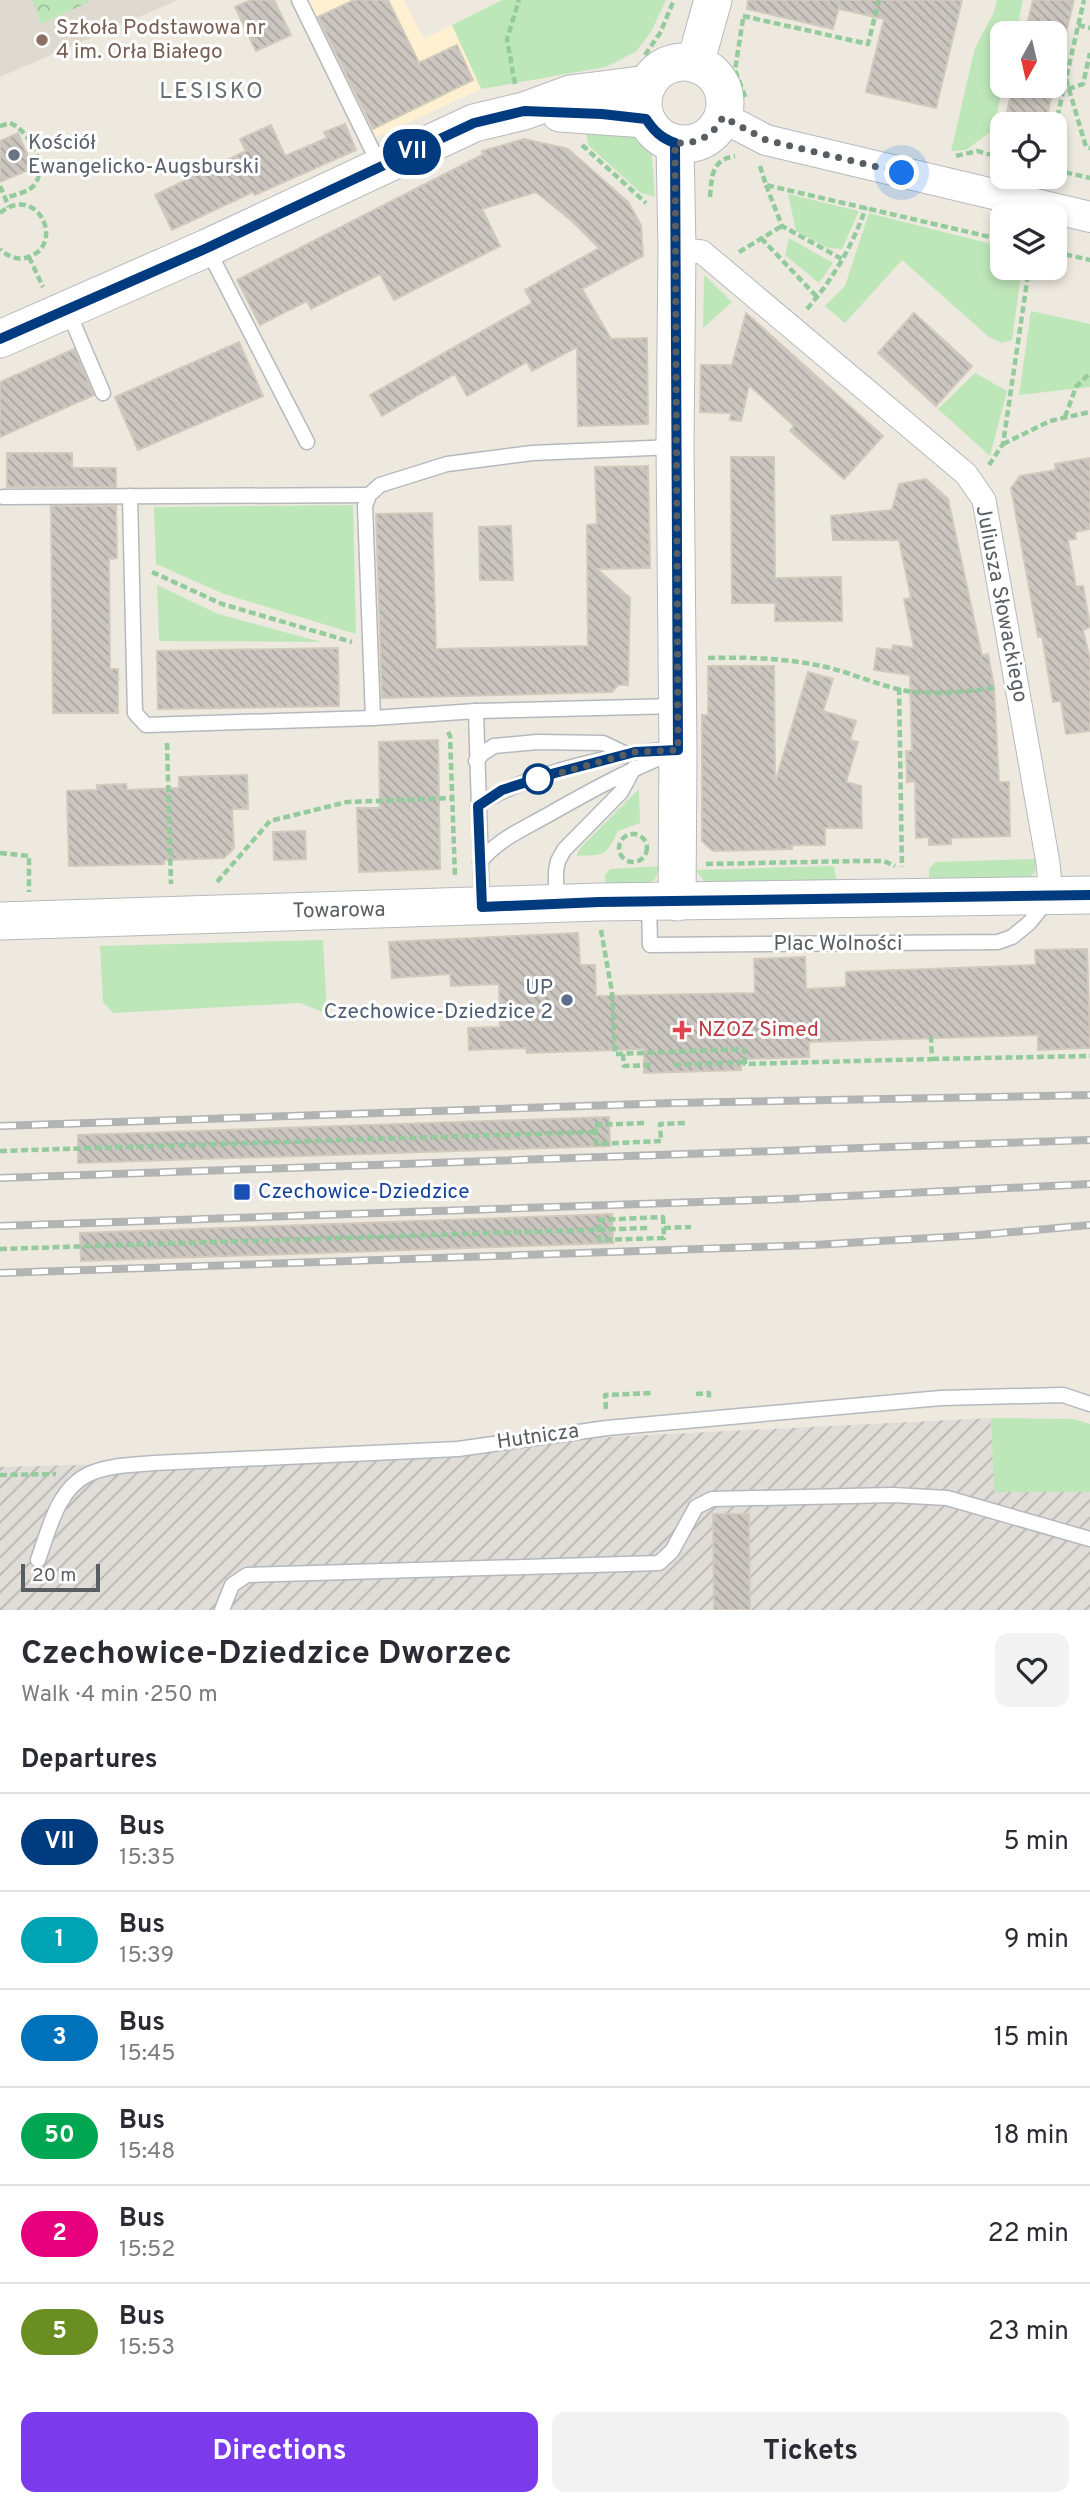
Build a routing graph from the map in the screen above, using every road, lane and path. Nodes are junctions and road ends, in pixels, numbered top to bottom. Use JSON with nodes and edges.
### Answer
{"nodes":[{"id":1,"x":299,"y":0,"type":"edge"},
{"id":2,"x":519,"y":0,"type":"edge"},
{"id":3,"x":879,"y":0,"type":"edge"},
{"id":4,"x":1084,"y":0,"type":"edge"},
{"id":5,"x":733,"y":9,"type":"edge"},
{"id":6,"x":1078,"y":25,"type":"junction"},
{"id":7,"x":1090,"y":28,"type":"edge"},
{"id":8,"x":1090,"y":53,"type":"edge"},
{"id":9,"x":695,"y":64,"type":"junction"},
{"id":10,"x":1068,"y":69,"type":"edge"},
{"id":11,"x":1068,"y":88,"type":"edge"},
{"id":12,"x":1068,"y":95,"type":"edge"},
{"id":13,"x":520,"y":99,"type":"junction"},
{"id":14,"x":647,"y":101,"type":"junction"},
{"id":15,"x":737,"y":114,"type":"junction"},
{"id":16,"x":0,"y":126,"type":"edge"},
{"id":17,"x":573,"y":137,"type":"dead end"},
{"id":18,"x":675,"y":143,"type":"junction"},
{"id":19,"x":1090,"y":148,"type":"edge"},
{"id":20,"x":738,"y":156,"type":"dead end"},
{"id":21,"x":758,"y":160,"type":"dead end"},
{"id":22,"x":380,"y":167,"type":"junction"},
{"id":23,"x":1067,"y":173,"type":"edge"},
{"id":24,"x":1090,"y":178,"type":"edge"},
{"id":25,"x":766,"y":184,"type":"junction"},
{"id":26,"x":0,"y":186,"type":"edge"},
{"id":27,"x":5,"y":198,"type":"junction"},
{"id":28,"x":709,"y":200,"type":"dead end"},
{"id":29,"x":9,"y":206,"type":"junction"},
{"id":30,"x":866,"y":207,"type":"junction"},
{"id":31,"x":651,"y":208,"type":"dead end"},
{"id":32,"x":0,"y":213,"type":"edge"},
{"id":33,"x":1090,"y":216,"type":"edge"},
{"id":34,"x":782,"y":226,"type":"junction"},
{"id":35,"x":990,"y":237,"type":"edge"},
{"id":36,"x":761,"y":238,"type":"junction"},
{"id":37,"x":207,"y":248,"type":"junction"},
{"id":38,"x":0,"y":249,"type":"edge"},
{"id":39,"x":677,"y":249,"type":"junction"},
{"id":40,"x":1067,"y":255,"type":"edge"},
{"id":41,"x":29,"y":257,"type":"junction"},
{"id":42,"x":842,"y":259,"type":"junction"},
{"id":43,"x":1090,"y":260,"type":"edge"},
{"id":44,"x":717,"y":265,"type":"junction"},
{"id":45,"x":1027,"y":280,"type":"edge"},
{"id":46,"x":817,"y":297,"type":"junction"},
{"id":47,"x":56,"y":301,"type":"junction"},
{"id":48,"x":791,"y":327,"type":"junction"},
{"id":49,"x":0,"y":339,"type":"edge"},
{"id":50,"x":1090,"y":373,"type":"edge"},
{"id":51,"x":103,"y":393,"type":"dead end"},
{"id":52,"x":1090,"y":412,"type":"edge"},
{"id":53,"x":1065,"y":417,"type":"junction"},
{"id":54,"x":307,"y":442,"type":"dead end"},
{"id":55,"x":1003,"y":444,"type":"junction"},
{"id":56,"x":675,"y":446,"type":"junction"},
{"id":57,"x":975,"y":486,"type":"junction"},
{"id":58,"x":369,"y":495,"type":"junction"},
{"id":59,"x":130,"y":496,"type":"junction"},
{"id":60,"x":2,"y":497,"type":"dead end"},
{"id":61,"x":131,"y":563,"type":"junction"},
{"id":62,"x":369,"y":647,"type":"junction"},
{"id":63,"x":696,"y":658,"type":"dead end"},
{"id":64,"x":1017,"y":685,"type":"junction"},
{"id":65,"x":899,"y":688,"type":"junction"},
{"id":66,"x":678,"y":706,"type":"junction"},
{"id":67,"x":476,"y":711,"type":"junction"},
{"id":68,"x":412,"y":716,"type":"junction"},
{"id":69,"x":373,"y":718,"type":"junction"},
{"id":70,"x":167,"y":724,"type":"junction"},
{"id":71,"x":678,"y":750,"type":"junction"},
{"id":72,"x":626,"y":754,"type":"junction"},
{"id":73,"x":476,"y":761,"type":"junction"},
{"id":74,"x":634,"y":768,"type":"junction"},
{"id":75,"x":453,"y":798,"type":"junction"},
{"id":76,"x":478,"y":806,"type":"junction"},
{"id":77,"x":624,"y":837,"type":"joint"},
{"id":78,"x":0,"y":853,"type":"edge"},
{"id":79,"x":699,"y":856,"type":"dead end"},
{"id":80,"x":480,"y":862,"type":"junction"},
{"id":81,"x":902,"y":867,"type":"junction"},
{"id":82,"x":911,"y":867,"type":"dead end"},
{"id":83,"x":455,"y":881,"type":"dead end"},
{"id":84,"x":215,"y":886,"type":"dead end"},
{"id":85,"x":171,"y":887,"type":"dead end"},
{"id":86,"x":29,"y":892,"type":"dead end"},
{"id":87,"x":1090,"y":895,"type":"edge"},
{"id":88,"x":1051,"y":896,"type":"junction"},
{"id":89,"x":663,"y":902,"type":"junction"},
{"id":90,"x":556,"y":904,"type":"junction"},
{"id":91,"x":482,"y":907,"type":"junction"},
{"id":92,"x":0,"y":921,"type":"edge"},
{"id":93,"x":601,"y":929,"type":"dead end"},
{"id":94,"x":931,"y":1037,"type":"dead end"},
{"id":95,"x":623,"y":1054,"type":"junction"},
{"id":96,"x":1090,"y":1056,"type":"edge"},
{"id":97,"x":932,"y":1059,"type":"junction"},
{"id":98,"x":745,"y":1062,"type":"junction"},
{"id":99,"x":650,"y":1065,"type":"dead end"},
{"id":100,"x":674,"y":1065,"type":"dead end"},
{"id":101,"x":688,"y":1123,"type":"dead end"},
{"id":102,"x":644,"y":1124,"type":"dead end"},
{"id":103,"x":595,"y":1132,"type":"junction"},
{"id":104,"x":0,"y":1151,"type":"edge"},
{"id":105,"x":691,"y":1227,"type":"dead end"},
{"id":106,"x":648,"y":1228,"type":"dead end"},
{"id":107,"x":664,"y":1228,"type":"junction"},
{"id":108,"x":599,"y":1230,"type":"junction"},
{"id":109,"x":0,"y":1249,"type":"edge"},
{"id":110,"x":653,"y":1393,"type":"dead end"},
{"id":111,"x":613,"y":1395,"type":"dead end"},
{"id":112,"x":1090,"y":1404,"type":"edge"},
{"id":113,"x":89,"y":1474,"type":"junction"},
{"id":114,"x":0,"y":1475,"type":"edge"},
{"id":115,"x":1090,"y":1539,"type":"edge"},
{"id":116,"x":38,"y":1560,"type":"dead end"},
{"id":117,"x":222,"y":1610,"type":"edge"}],
"edges":[{"from":1,"to":22,"type":"lane"},
{"from":2,"to":13,"type":"path"},
{"from":3,"to":5,"type":"path"},
{"from":4,"to":6,"type":"path"},
{"from":5,"to":9,"type":"street"},
{"from":5,"to":15,"type":"path"},
{"from":6,"to":7,"type":"path"},
{"from":6,"to":10,"type":"path"},
{"from":8,"to":11,"type":"path"},
{"from":9,"to":14,"type":"street"},
{"from":9,"to":15,"type":"street"},
{"from":12,"to":19,"type":"path"},
{"from":13,"to":14,"type":"street"},
{"from":13,"to":22,"type":"street"},
{"from":14,"to":18,"type":"street"},
{"from":15,"to":18,"type":"street"},
{"from":15,"to":33,"type":"street"},
{"from":16,"to":27,"type":"path"},
{"from":17,"to":31,"type":"path"},
{"from":18,"to":39,"type":"street"},
{"from":20,"to":28,"type":"path"},
{"from":21,"to":25,"type":"path"},
{"from":22,"to":37,"type":"street"},
{"from":23,"to":24,"type":"path"},
{"from":25,"to":30,"type":"path"},
{"from":25,"to":34,"type":"path"},
{"from":26,"to":27,"type":"path"},
{"from":27,"to":29,"type":"path"},
{"from":29,"to":32,"type":"path"},
{"from":29,"to":41,"type":"path"},
{"from":30,"to":35,"type":"path"},
{"from":30,"to":42,"type":"path"},
{"from":34,"to":36,"type":"path"},
{"from":34,"to":42,"type":"path"},
{"from":36,"to":44,"type":"path"},
{"from":36,"to":46,"type":"path"},
{"from":37,"to":47,"type":"street"},
{"from":37,"to":54,"type":"lane"},
{"from":38,"to":41,"type":"path"},
{"from":39,"to":44,"type":"street","name":"Juliusza Słowackiego"},
{"from":39,"to":56,"type":"street"},
{"from":40,"to":43,"type":"path"},
{"from":41,"to":47,"type":"path"},
{"from":42,"to":46,"type":"path"},
{"from":44,"to":48,"type":"street","name":"Juliusza Słowackiego"},
{"from":45,"to":55,"type":"path"},
{"from":46,"to":48,"type":"path"},
{"from":47,"to":49,"type":"street"},
{"from":47,"to":51,"type":"lane"},
{"from":48,"to":57,"type":"street","name":"Juliusza Słowackiego"},
{"from":50,"to":53,"type":"path"},
{"from":52,"to":53,"type":"path"},
{"from":53,"to":55,"type":"path"},
{"from":55,"to":57,"type":"path"},
{"from":56,"to":58,"type":"lane"},
{"from":56,"to":66,"type":"street"},
{"from":57,"to":64,"type":"street","name":"Juliusza Słowackiego"},
{"from":58,"to":59,"type":"lane"},
{"from":58,"to":62,"type":"lane"},
{"from":59,"to":60,"type":"lane"},
{"from":59,"to":61,"type":"lane"},
{"from":61,"to":62,"type":"path"},
{"from":61,"to":70,"type":"lane"},
{"from":62,"to":69,"type":"lane"},
{"from":63,"to":65,"type":"path"},
{"from":64,"to":65,"type":"path"},
{"from":64,"to":88,"type":"street","name":"Juliusza Słowackiego"},
{"from":65,"to":81,"type":"path"},
{"from":66,"to":67,"type":"lane"},
{"from":66,"to":71,"type":"street"},
{"from":67,"to":68,"type":"lane"},
{"from":67,"to":73,"type":"lane"},
{"from":68,"to":69,"type":"lane"},
{"from":68,"to":75,"type":"path"},
{"from":69,"to":70,"type":"lane"},
{"from":70,"to":85,"type":"path"},
{"from":71,"to":72,"type":"lane"},
{"from":71,"to":74,"type":"lane"},
{"from":71,"to":89,"type":"street"},
{"from":72,"to":73,"type":"lane"},
{"from":72,"to":76,"type":"lane"},
{"from":73,"to":76,"type":"lane"},
{"from":74,"to":80,"type":"lane"},
{"from":74,"to":90,"type":"lane"},
{"from":75,"to":83,"type":"path"},
{"from":75,"to":84,"type":"path"},
{"from":76,"to":80,"type":"lane"},
{"from":77,"to":77,"type":"path"},
{"from":78,"to":86,"type":"path"},
{"from":79,"to":81,"type":"path"},
{"from":80,"to":91,"type":"lane"},
{"from":81,"to":82,"type":"path"},
{"from":87,"to":88,"type":"street","name":"Towarowa"},
{"from":88,"to":89,"type":"street","name":"Towarowa"},
{"from":88,"to":89,"type":"lane","name":"Plac Wolności"},
{"from":89,"to":90,"type":"street","name":"Towarowa"},
{"from":90,"to":91,"type":"street","name":"Towarowa"},
{"from":91,"to":92,"type":"street","name":"Towarowa"},
{"from":93,"to":95,"type":"path"},
{"from":94,"to":97,"type":"path"},
{"from":95,"to":98,"type":"path"},
{"from":95,"to":99,"type":"path"},
{"from":96,"to":97,"type":"path"},
{"from":97,"to":98,"type":"path"},
{"from":98,"to":100,"type":"path"},
{"from":101,"to":103,"type":"path"},
{"from":102,"to":103,"type":"path"},
{"from":103,"to":104,"type":"path"},
{"from":105,"to":107,"type":"path"},
{"from":106,"to":108,"type":"path"},
{"from":107,"to":108,"type":"path"},
{"from":107,"to":108,"type":"path"},
{"from":108,"to":109,"type":"path"},
{"from":110,"to":111,"type":"path"},
{"from":112,"to":113,"type":"lane","name":"Hutnicza"},
{"from":113,"to":114,"type":"path"},
{"from":113,"to":116,"type":"lane"},
{"from":115,"to":117,"type":"lane"}]}
